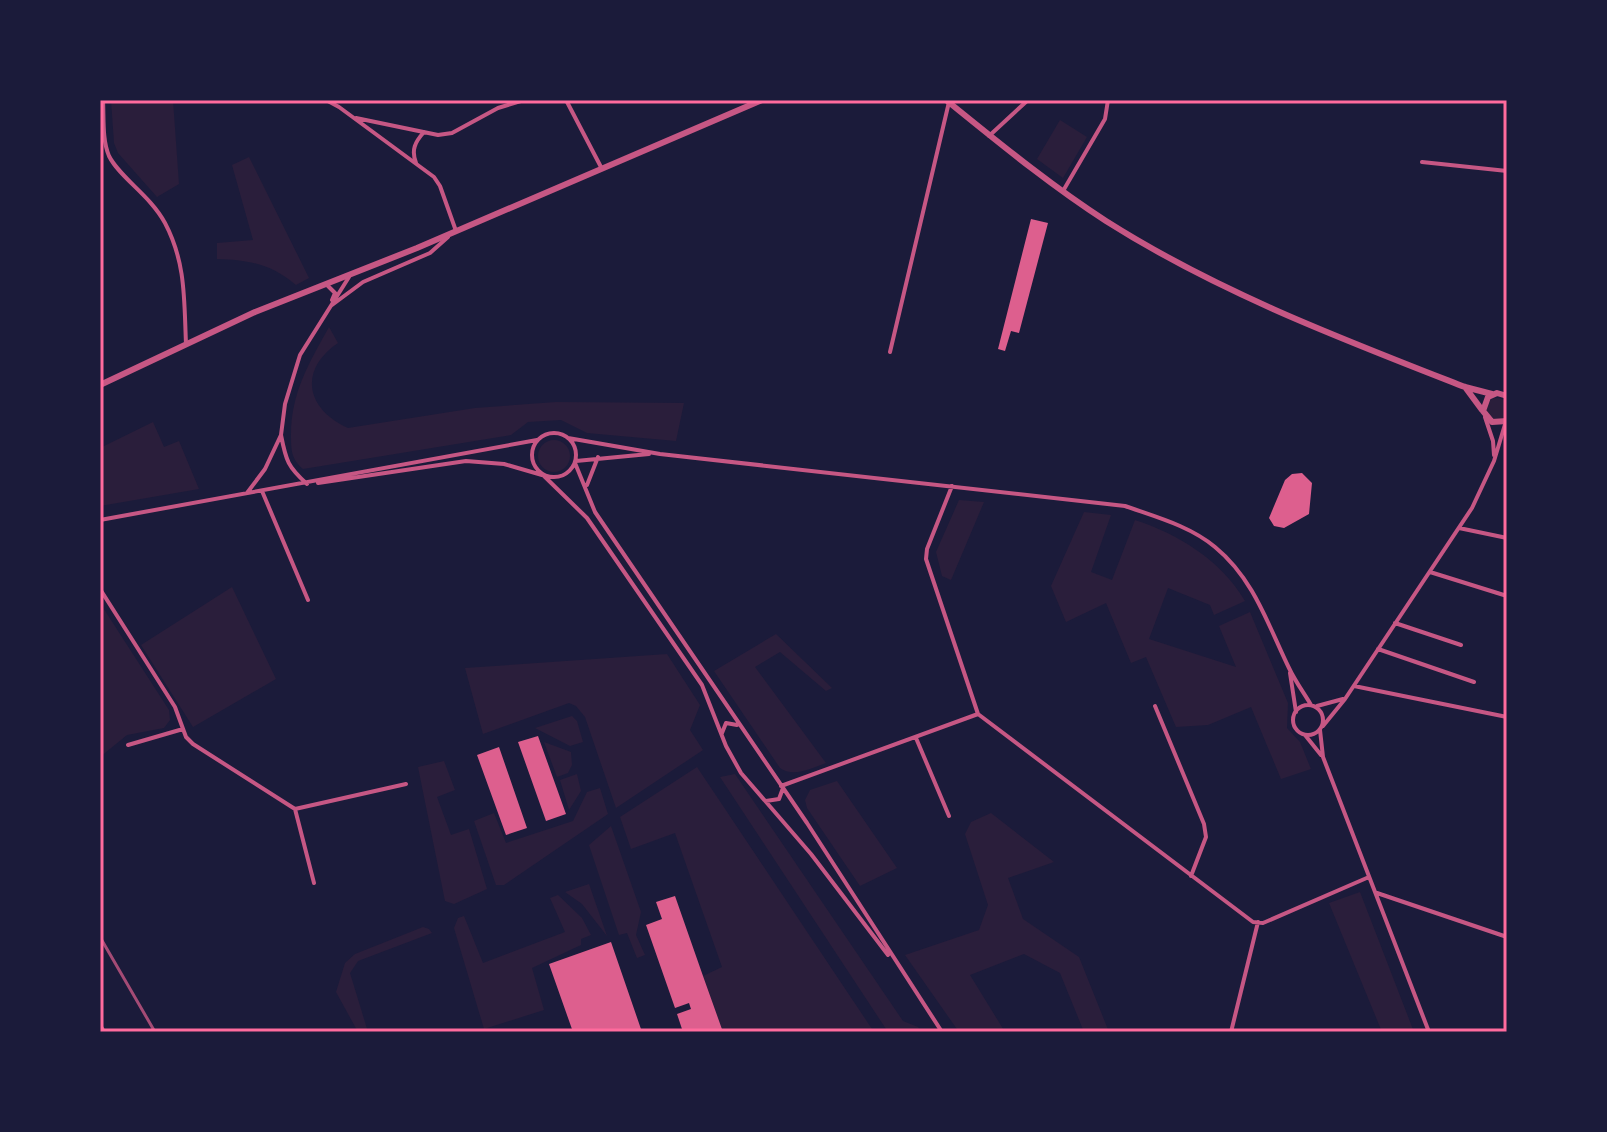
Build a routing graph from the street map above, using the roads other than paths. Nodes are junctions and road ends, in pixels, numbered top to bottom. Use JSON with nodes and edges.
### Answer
{"nodes":[{"id":1,"x":103,"y":100,"type":"edge"},
{"id":2,"x":326,"y":100,"type":"edge"},
{"id":3,"x":524,"y":100,"type":"edge"},
{"id":4,"x":566,"y":100,"type":"edge"},
{"id":5,"x":762,"y":100,"type":"edge"},
{"id":6,"x":1028,"y":100,"type":"edge"},
{"id":7,"x":1108,"y":100,"type":"edge"},
{"id":8,"x":948,"y":101,"type":"edge"},
{"id":9,"x":352,"y":118,"type":"junction"},
{"id":10,"x":424,"y":132,"type":"junction"},
{"id":11,"x":989,"y":136,"type":"junction"},
{"id":12,"x":1422,"y":162,"type":"dead end"},
{"id":13,"x":417,"y":165,"type":"junction"},
{"id":14,"x":602,"y":169,"type":"junction"},
{"id":15,"x":1507,"y":171,"type":"edge"},
{"id":16,"x":1063,"y":191,"type":"junction"},
{"id":17,"x":453,"y":232,"type":"junction"},
{"id":18,"x":354,"y":273,"type":"junction"},
{"id":19,"x":363,"y":282,"type":"junction"},
{"id":20,"x":324,"y":284,"type":"junction"},
{"id":21,"x":330,"y":306,"type":"junction"},
{"id":22,"x":186,"y":344,"type":"junction"},
{"id":23,"x":890,"y":352,"type":"dead end"},
{"id":24,"x":100,"y":385,"type":"edge"},
{"id":25,"x":1465,"y":387,"type":"junction"},
{"id":26,"x":1505,"y":393,"type":"edge"},
{"id":27,"x":1492,"y":394,"type":"junction"},
{"id":28,"x":1484,"y":413,"type":"junction"},
{"id":29,"x":1507,"y":421,"type":"edge"},
{"id":30,"x":281,"y":435,"type":"junction"},
{"id":31,"x":568,"y":438,"type":"junction"},
{"id":32,"x":537,"y":440,"type":"junction"},
{"id":33,"x":660,"y":454,"type":"junction"},
{"id":34,"x":598,"y":457,"type":"junction"},
{"id":35,"x":1494,"y":461,"type":"junction"},
{"id":36,"x":575,"y":462,"type":"junction"},
{"id":37,"x":543,"y":475,"type":"junction"},
{"id":38,"x":307,"y":484,"type":"junction"},
{"id":39,"x":953,"y":485,"type":"junction"},
{"id":40,"x":586,"y":487,"type":"junction"},
{"id":41,"x":262,"y":491,"type":"junction"},
{"id":42,"x":246,"y":494,"type":"junction"},
{"id":43,"x":100,"y":520,"type":"edge"},
{"id":44,"x":1459,"y":528,"type":"junction"},
{"id":45,"x":1507,"y":538,"type":"edge"},
{"id":46,"x":1430,"y":572,"type":"junction"},
{"id":47,"x":100,"y":589,"type":"edge"},
{"id":48,"x":1507,"y":596,"type":"edge"},
{"id":49,"x":308,"y":600,"type":"dead end"},
{"id":50,"x":1395,"y":623,"type":"junction"},
{"id":51,"x":1461,"y":645,"type":"dead end"},
{"id":52,"x":1378,"y":649,"type":"junction"},
{"id":53,"x":1290,"y":670,"type":"junction"},
{"id":54,"x":1474,"y":682,"type":"dead end"},
{"id":55,"x":1354,"y":686,"type":"junction"},
{"id":56,"x":1345,"y":699,"type":"junction"},
{"id":57,"x":1155,"y":706,"type":"dead end"},
{"id":58,"x":1313,"y":706,"type":"junction"},
{"id":59,"x":1296,"y":712,"type":"junction"},
{"id":60,"x":978,"y":714,"type":"junction"},
{"id":61,"x":1507,"y":717,"type":"edge"},
{"id":62,"x":1322,"y":728,"type":"junction"},
{"id":63,"x":183,"y":729,"type":"junction"},
{"id":64,"x":742,"y":729,"type":"junction"},
{"id":65,"x":721,"y":735,"type":"junction"},
{"id":66,"x":1305,"y":735,"type":"junction"},
{"id":67,"x":916,"y":738,"type":"junction"},
{"id":68,"x":128,"y":745,"type":"dead end"},
{"id":69,"x":1323,"y":757,"type":"junction"},
{"id":70,"x":406,"y":784,"type":"dead end"},
{"id":71,"x":782,"y":787,"type":"junction"},
{"id":72,"x":763,"y":800,"type":"junction"},
{"id":73,"x":295,"y":809,"type":"junction"},
{"id":74,"x":949,"y":816,"type":"dead end"},
{"id":75,"x":1191,"y":876,"type":"junction"},
{"id":76,"x":1369,"y":877,"type":"junction"},
{"id":77,"x":314,"y":883,"type":"dead end"},
{"id":78,"x":1375,"y":892,"type":"junction"},
{"id":79,"x":1258,"y":922,"type":"junction"},
{"id":80,"x":1507,"y":937,"type":"edge"},
{"id":81,"x":905,"y":977,"type":"junction"},
{"id":82,"x":100,"y":1025,"type":"edge"},
{"id":83,"x":104,"y":1032,"type":"edge"},
{"id":84,"x":942,"y":1032,"type":"edge"},
{"id":85,"x":1231,"y":1032,"type":"edge"},
{"id":86,"x":1429,"y":1032,"type":"edge"}],
"edges":[{"from":1,"to":22,"type":"street"},
{"from":2,"to":9,"type":"street"},
{"from":3,"to":10,"type":"street"},
{"from":4,"to":14,"type":"street"},
{"from":5,"to":14,"type":"street"},
{"from":6,"to":11,"type":"street"},
{"from":7,"to":16,"type":"street"},
{"from":8,"to":11,"type":"street"},
{"from":8,"to":23,"type":"street"},
{"from":9,"to":10,"type":"street"},
{"from":9,"to":13,"type":"street"},
{"from":10,"to":13,"type":"street"},
{"from":11,"to":16,"type":"street"},
{"from":12,"to":15,"type":"street"},
{"from":13,"to":17,"type":"street"},
{"from":14,"to":17,"type":"street"},
{"from":16,"to":25,"type":"street"},
{"from":17,"to":18,"type":"street"},
{"from":17,"to":19,"type":"street"},
{"from":18,"to":19,"type":"street"},
{"from":18,"to":20,"type":"street"},
{"from":18,"to":21,"type":"street"},
{"from":19,"to":21,"type":"street"},
{"from":20,"to":21,"type":"street"},
{"from":20,"to":22,"type":"street"},
{"from":21,"to":30,"type":"street"},
{"from":22,"to":24,"type":"street"},
{"from":25,"to":27,"type":"street"},
{"from":25,"to":28,"type":"street"},
{"from":26,"to":27,"type":"street"},
{"from":27,"to":28,"type":"street"},
{"from":28,"to":29,"type":"street"},
{"from":28,"to":35,"type":"street"},
{"from":29,"to":35,"type":"street"},
{"from":30,"to":38,"type":"street"},
{"from":30,"to":42,"type":"street"},
{"from":31,"to":32,"type":"street"},
{"from":31,"to":33,"type":"street"},
{"from":31,"to":36,"type":"street"},
{"from":32,"to":37,"type":"street"},
{"from":32,"to":38,"type":"street"},
{"from":33,"to":34,"type":"street"},
{"from":33,"to":39,"type":"street"},
{"from":34,"to":36,"type":"street"},
{"from":34,"to":40,"type":"street"},
{"from":35,"to":44,"type":"street"},
{"from":36,"to":37,"type":"street"},
{"from":36,"to":40,"type":"street"},
{"from":37,"to":38,"type":"street"},
{"from":37,"to":65,"type":"street"},
{"from":38,"to":41,"type":"street"},
{"from":39,"to":53,"type":"street"},
{"from":39,"to":60,"type":"street"},
{"from":40,"to":64,"type":"street"},
{"from":41,"to":42,"type":"street"},
{"from":41,"to":49,"type":"street"},
{"from":42,"to":43,"type":"street"},
{"from":44,"to":45,"type":"street"},
{"from":44,"to":46,"type":"street"},
{"from":46,"to":48,"type":"street"},
{"from":46,"to":50,"type":"street"},
{"from":47,"to":63,"type":"street"},
{"from":50,"to":51,"type":"street"},
{"from":50,"to":52,"type":"street"},
{"from":52,"to":54,"type":"street"},
{"from":52,"to":55,"type":"street"},
{"from":53,"to":58,"type":"street"},
{"from":53,"to":59,"type":"street"},
{"from":55,"to":56,"type":"street"},
{"from":55,"to":61,"type":"street"},
{"from":56,"to":58,"type":"street"},
{"from":56,"to":62,"type":"street"},
{"from":57,"to":75,"type":"street"},
{"from":58,"to":59,"type":"street"},
{"from":58,"to":62,"type":"street"},
{"from":59,"to":66,"type":"street"},
{"from":60,"to":67,"type":"street"},
{"from":60,"to":75,"type":"street"},
{"from":62,"to":66,"type":"street"},
{"from":62,"to":69,"type":"street"},
{"from":63,"to":68,"type":"street"},
{"from":63,"to":73,"type":"street"},
{"from":64,"to":65,"type":"street"},
{"from":64,"to":71,"type":"street"},
{"from":65,"to":72,"type":"street"},
{"from":66,"to":69,"type":"street"},
{"from":67,"to":71,"type":"street"},
{"from":67,"to":74,"type":"street"},
{"from":69,"to":76,"type":"street"},
{"from":70,"to":73,"type":"street"},
{"from":71,"to":72,"type":"street"},
{"from":71,"to":81,"type":"street"},
{"from":72,"to":81,"type":"street"},
{"from":73,"to":77,"type":"street"},
{"from":75,"to":79,"type":"street"},
{"from":76,"to":78,"type":"street"},
{"from":76,"to":79,"type":"street"},
{"from":78,"to":80,"type":"street"},
{"from":78,"to":86,"type":"street"},
{"from":79,"to":85,"type":"street"},
{"from":81,"to":84,"type":"street"},
{"from":82,"to":83,"type":"street"}]}
